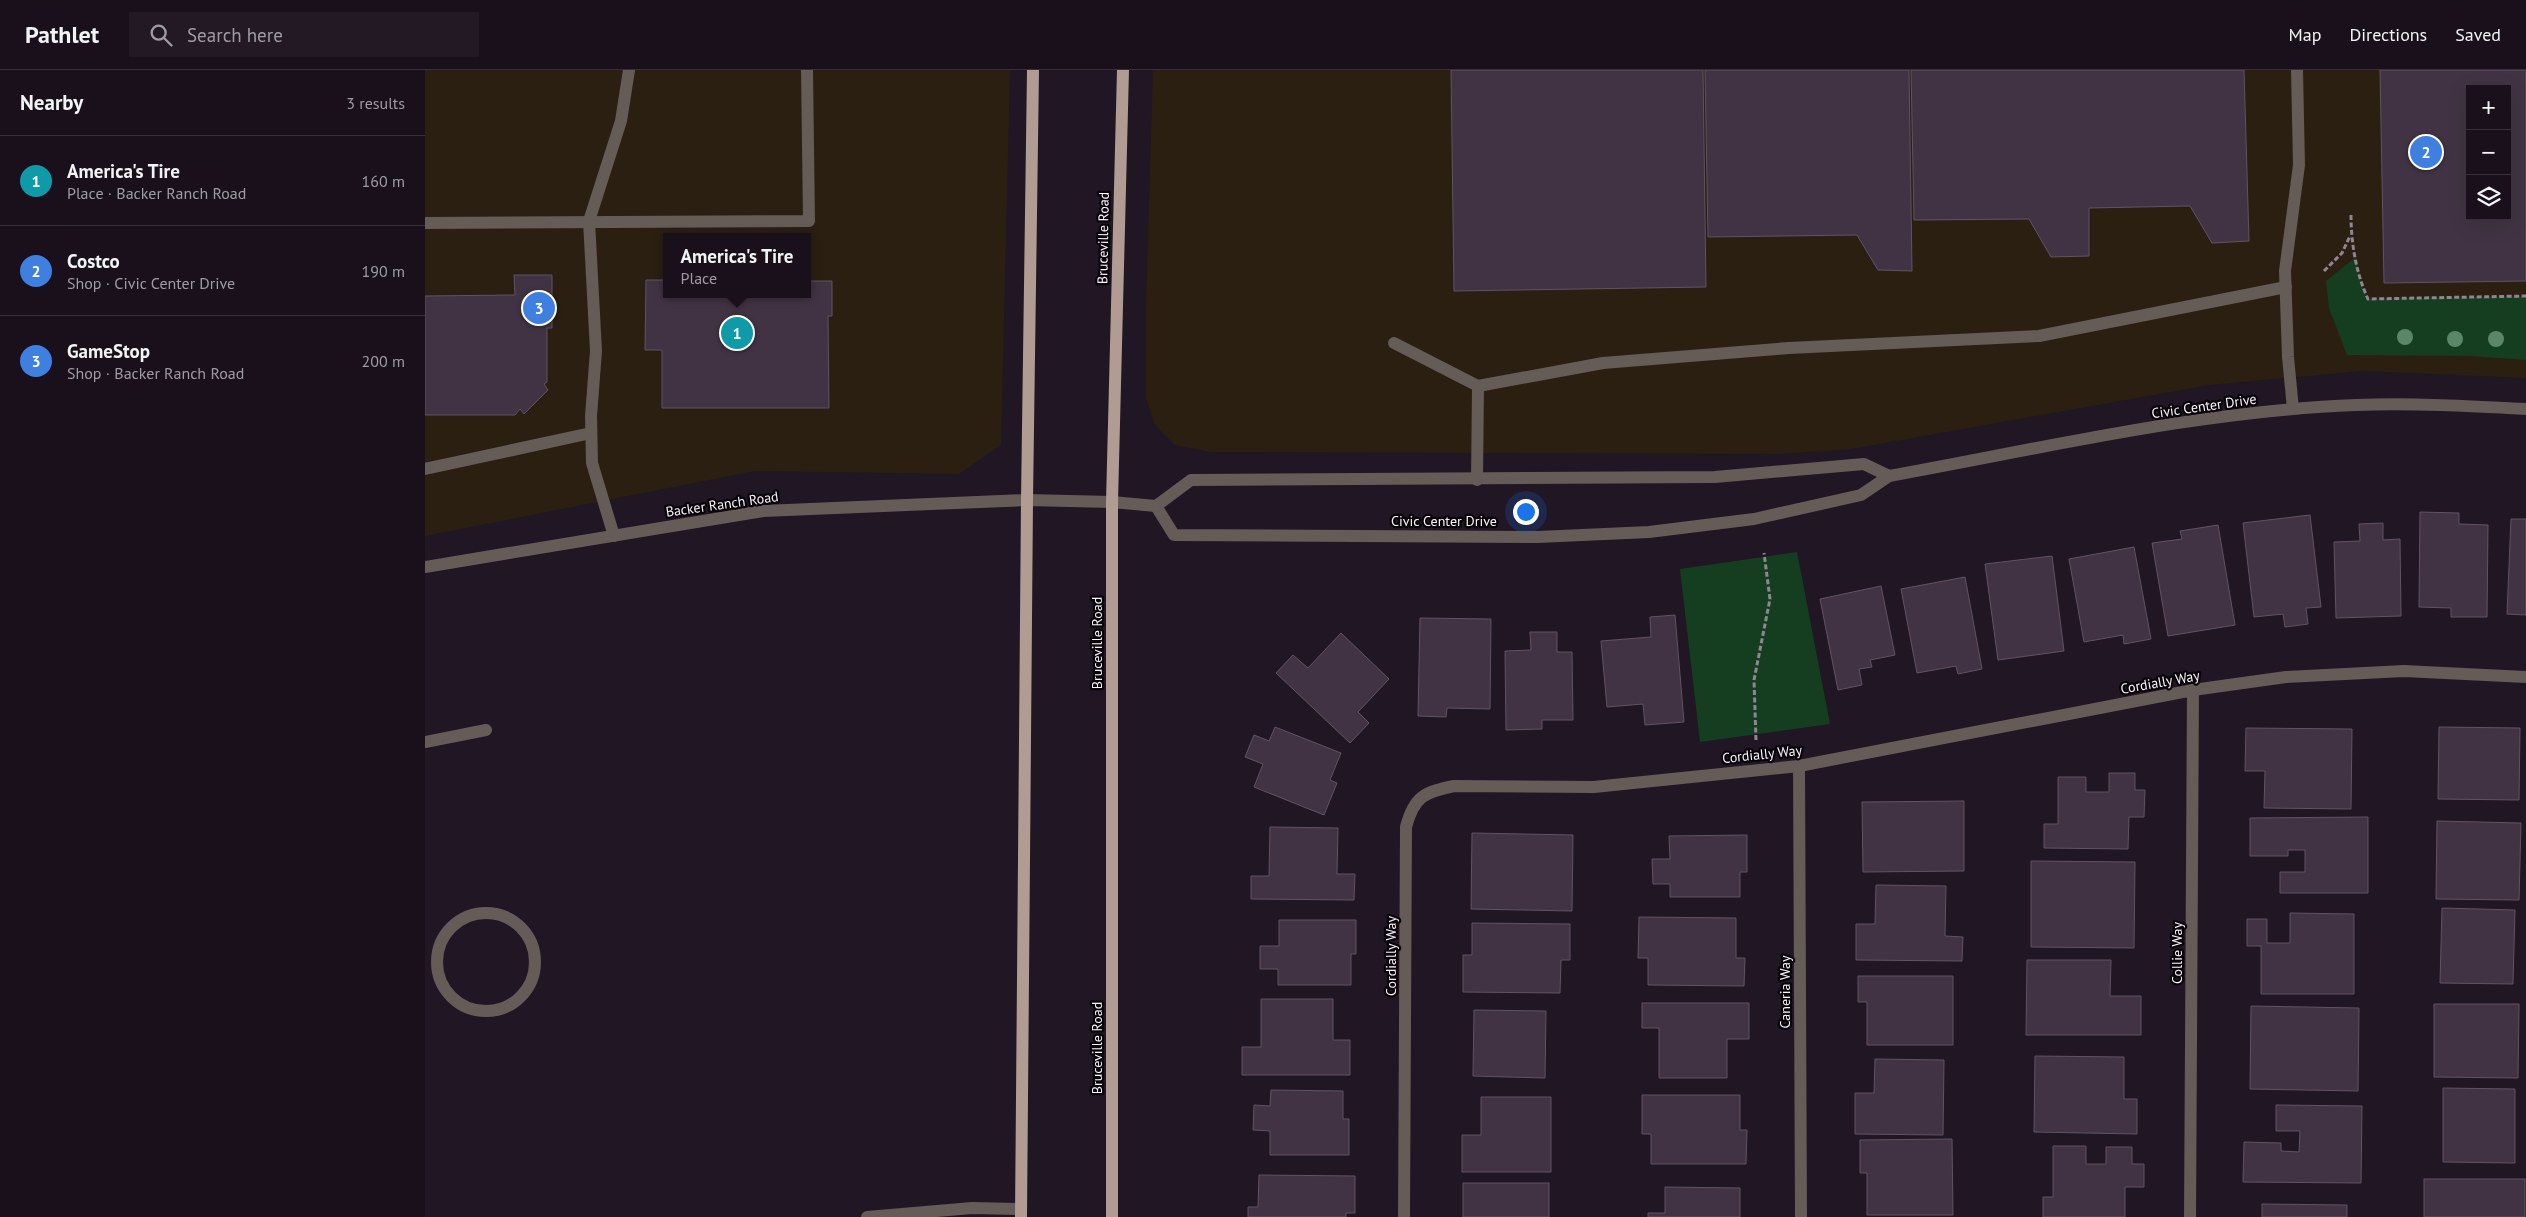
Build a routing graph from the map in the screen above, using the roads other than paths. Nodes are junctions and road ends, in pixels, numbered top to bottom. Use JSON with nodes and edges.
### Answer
{"nodes":[{"id":1,"x":629,"y":70,"type":"edge"},
{"id":2,"x":807,"y":70,"type":"edge"},
{"id":3,"x":1033,"y":70,"type":"edge"},
{"id":4,"x":1123,"y":70,"type":"edge"},
{"id":5,"x":2297,"y":70,"type":"edge"},
{"id":6,"x":589,"y":221,"type":"junction"},
{"id":7,"x":425,"y":223,"type":"edge"},
{"id":8,"x":2286,"y":286,"type":"junction"},
{"id":9,"x":1394,"y":342,"type":"dead end"},
{"id":10,"x":1478,"y":386,"type":"junction"},
{"id":11,"x":2293,"y":409,"type":"junction"},
{"id":12,"x":2526,"y":409,"type":"edge"},
{"id":13,"x":591,"y":433,"type":"junction"},
{"id":14,"x":425,"y":469,"type":"edge"},
{"id":15,"x":1889,"y":476,"type":"junction"},
{"id":16,"x":1477,"y":480,"type":"junction"},
{"id":17,"x":1027,"y":500,"type":"junction"},
{"id":18,"x":1112,"y":502,"type":"junction"},
{"id":19,"x":1156,"y":506,"type":"junction"},
{"id":20,"x":614,"y":536,"type":"junction"},
{"id":21,"x":425,"y":567,"type":"edge"},
{"id":22,"x":2526,"y":678,"type":"edge"},
{"id":23,"x":2193,"y":690,"type":"junction"},
{"id":24,"x":486,"y":730,"type":"dead end"},
{"id":25,"x":425,"y":742,"type":"edge"},
{"id":26,"x":1799,"y":766,"type":"junction"},
{"id":27,"x":430,"y":954,"type":"edge"},
{"id":28,"x":1021,"y":1213,"type":"edge"},
{"id":29,"x":867,"y":1217,"type":"edge"},
{"id":30,"x":1112,"y":1217,"type":"edge"},
{"id":31,"x":1404,"y":1217,"type":"edge"},
{"id":32,"x":1801,"y":1217,"type":"edge"},
{"id":33,"x":2190,"y":1217,"type":"edge"}],
"edges":[{"from":1,"to":6,"type":"street"},
{"from":2,"to":6,"type":"street"},
{"from":3,"to":17,"type":"main road"},
{"from":4,"to":18,"type":"main road","name":"Bruceville Road"},
{"from":5,"to":8,"type":"street"},
{"from":6,"to":7,"type":"street"},
{"from":6,"to":13,"type":"street"},
{"from":8,"to":10,"type":"street"},
{"from":8,"to":11,"type":"street"},
{"from":9,"to":10,"type":"street"},
{"from":10,"to":16,"type":"street"},
{"from":11,"to":12,"type":"street","name":"Civic Center Drive"},
{"from":11,"to":15,"type":"street","name":"Civic Center Drive"},
{"from":13,"to":14,"type":"street"},
{"from":13,"to":20,"type":"street"},
{"from":15,"to":16,"type":"street"},
{"from":15,"to":19,"type":"street","name":"Civic Center Drive"},
{"from":16,"to":19,"type":"street"},
{"from":17,"to":18,"type":"street"},
{"from":17,"to":20,"type":"street","name":"Backer Ranch Road"},
{"from":17,"to":28,"type":"main road"},
{"from":18,"to":19,"type":"street"},
{"from":18,"to":30,"type":"main road","name":"Bruceville Road"},
{"from":20,"to":21,"type":"street","name":"Backer Ranch Road"},
{"from":22,"to":23,"type":"street","name":"Cordially Way"},
{"from":23,"to":26,"type":"street","name":"Cordially Way"},
{"from":23,"to":33,"type":"street","name":"Collie Way"},
{"from":24,"to":25,"type":"street"},
{"from":26,"to":31,"type":"street","name":"Cordially Way"},
{"from":26,"to":32,"type":"street","name":"Caneria Way"},
{"from":27,"to":27,"type":"street"},
{"from":28,"to":29,"type":"street"}]}
